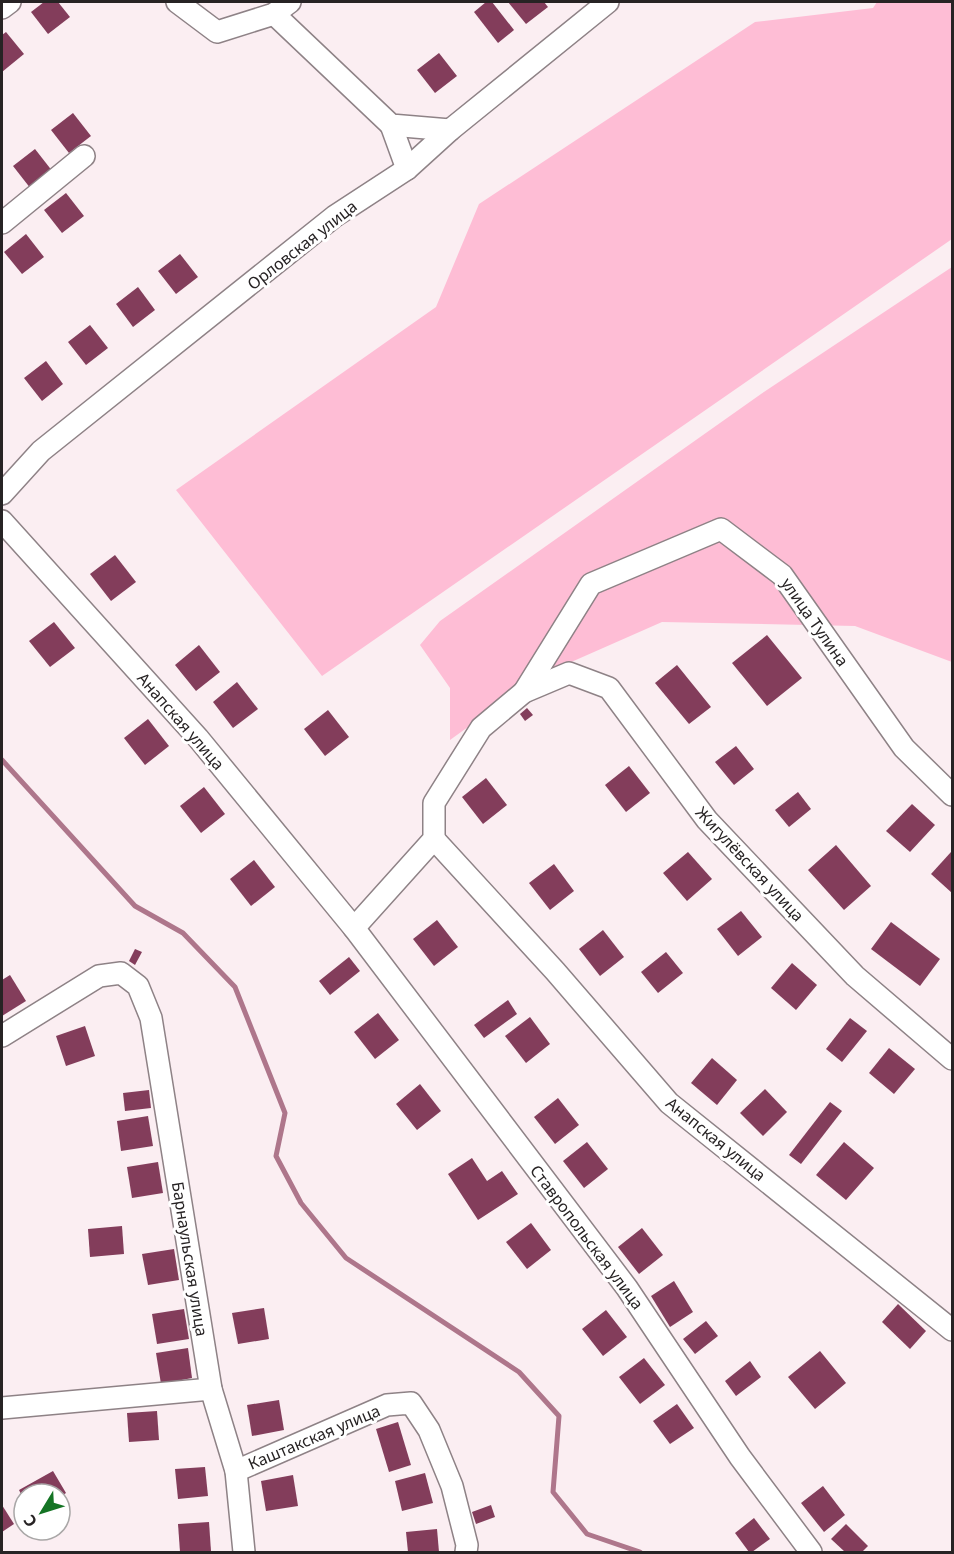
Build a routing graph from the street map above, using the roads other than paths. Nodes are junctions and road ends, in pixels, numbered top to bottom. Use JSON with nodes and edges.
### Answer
{"nodes":[{"id":1,"x":10,"y":2,"type":"edge"},
{"id":2,"x":177,"y":2,"type":"edge"},
{"id":3,"x":608,"y":2,"type":"edge"},
{"id":4,"x":2,"y":8,"type":"edge"},
{"id":5,"x":282,"y":8,"type":"edge"},
{"id":6,"x":391,"y":125,"type":"junction"},
{"id":7,"x":450,"y":130,"type":"junction"},
{"id":8,"x":84,"y":156,"type":"dead end"},
{"id":9,"x":406,"y":168,"type":"junction"},
{"id":10,"x":2,"y":224,"type":"edge"},
{"id":11,"x":2,"y":494,"type":"edge"},
{"id":12,"x":2,"y":521,"type":"edge"},
{"id":13,"x":524,"y":692,"type":"junction"},
{"id":14,"x":952,"y":795,"type":"edge"},
{"id":15,"x":434,"y":839,"type":"junction"},
{"id":16,"x":354,"y":928,"type":"junction"},
{"id":17,"x":2,"y":1036,"type":"edge"},
{"id":18,"x":952,"y":1059,"type":"edge"},
{"id":19,"x":952,"y":1330,"type":"edge"},
{"id":20,"x":211,"y":1389,"type":"junction"},
{"id":21,"x":2,"y":1408,"type":"edge"},
{"id":22,"x":236,"y":1471,"type":"junction"},
{"id":23,"x":244,"y":1552,"type":"edge"},
{"id":24,"x":466,"y":1552,"type":"edge"},
{"id":25,"x":811,"y":1552,"type":"edge"}],
"edges":[{"from":1,"to":4,"type":"street"},
{"from":2,"to":5,"type":"street"},
{"from":3,"to":7,"type":"street","name":"Орловская улица"},
{"from":5,"to":6,"type":"street"},
{"from":6,"to":7,"type":"street"},
{"from":6,"to":9,"type":"street"},
{"from":7,"to":9,"type":"street","name":"Орловская улица"},
{"from":8,"to":10,"type":"street"},
{"from":9,"to":11,"type":"street","name":"Орловская улица"},
{"from":12,"to":16,"type":"street","name":"Анапская улица"},
{"from":13,"to":14,"type":"street","name":"улица Тулина"},
{"from":13,"to":15,"type":"street"},
{"from":13,"to":18,"type":"street","name":"Жигулёвская улица"},
{"from":15,"to":16,"type":"street"},
{"from":15,"to":19,"type":"street","name":"Анапская улица"},
{"from":16,"to":25,"type":"street","name":"Ставропольская улица"},
{"from":17,"to":20,"type":"street","name":"Барнаульская улица"},
{"from":20,"to":21,"type":"street"},
{"from":20,"to":22,"type":"street","name":"Барнаульская улица"},
{"from":22,"to":23,"type":"street","name":"Барнаульская улица"},
{"from":22,"to":24,"type":"street","name":"Каштакская улица"}]}
